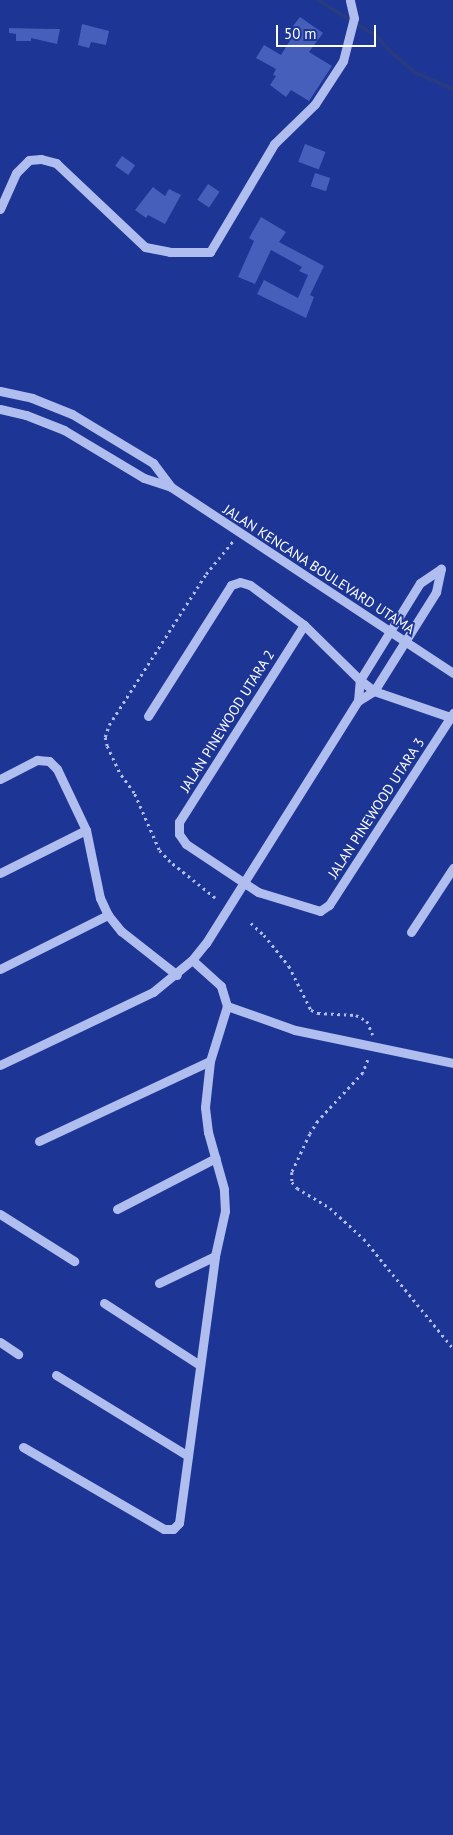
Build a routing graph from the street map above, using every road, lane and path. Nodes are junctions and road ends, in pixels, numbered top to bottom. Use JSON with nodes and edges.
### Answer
{"nodes":[{"id":1,"x":350,"y":0,"type":"edge"},
{"id":2,"x":0,"y":209,"type":"edge"},
{"id":3,"x":0,"y":391,"type":"edge"},
{"id":4,"x":0,"y":410,"type":"edge"},
{"id":5,"x":171,"y":487,"type":"junction"},
{"id":6,"x":238,"y":534,"type":"junction"},
{"id":7,"x":304,"y":625,"type":"junction"},
{"id":8,"x":390,"y":632,"type":"junction"},
{"id":9,"x":404,"y":642,"type":"junction"},
{"id":10,"x":453,"y":673,"type":"edge"},
{"id":11,"x":360,"y":680,"type":"junction"},
{"id":12,"x":374,"y":691,"type":"junction"},
{"id":13,"x":358,"y":701,"type":"junction"},
{"id":14,"x":148,"y":716,"type":"dead end"},
{"id":15,"x":452,"y":716,"type":"edge"},
{"id":16,"x":0,"y":778,"type":"edge"},
{"id":17,"x":86,"y":830,"type":"junction"},
{"id":18,"x":453,"y":868,"type":"edge"},
{"id":19,"x":0,"y":873,"type":"edge"},
{"id":20,"x":244,"y":883,"type":"junction"},
{"id":21,"x":215,"y":898,"type":"dead end"},
{"id":22,"x":108,"y":916,"type":"junction"},
{"id":23,"x":251,"y":923,"type":"dead end"},
{"id":24,"x":411,"y":932,"type":"dead end"},
{"id":25,"x":192,"y":960,"type":"junction"},
{"id":26,"x":0,"y":969,"type":"edge"},
{"id":27,"x":177,"y":975,"type":"junction"},
{"id":28,"x":227,"y":1006,"type":"junction"},
{"id":29,"x":373,"y":1035,"type":"dead end"},
{"id":30,"x":368,"y":1060,"type":"dead end"},
{"id":31,"x":210,"y":1062,"type":"junction"},
{"id":32,"x":453,"y":1063,"type":"edge"},
{"id":33,"x":0,"y":1065,"type":"edge"},
{"id":34,"x":39,"y":1141,"type":"dead end"},
{"id":35,"x":216,"y":1158,"type":"junction"},
{"id":36,"x":117,"y":1209,"type":"dead end"},
{"id":37,"x":0,"y":1214,"type":"edge"},
{"id":38,"x":215,"y":1256,"type":"junction"},
{"id":39,"x":74,"y":1261,"type":"dead end"},
{"id":40,"x":159,"y":1283,"type":"dead end"},
{"id":41,"x":104,"y":1303,"type":"dead end"},
{"id":42,"x":0,"y":1342,"type":"edge"},
{"id":43,"x":453,"y":1348,"type":"edge"},
{"id":44,"x":18,"y":1354,"type":"dead end"},
{"id":45,"x":200,"y":1365,"type":"junction"},
{"id":46,"x":56,"y":1375,"type":"dead end"},
{"id":47,"x":23,"y":1447,"type":"dead end"},
{"id":48,"x":188,"y":1456,"type":"junction"}],
"edges":[{"from":1,"to":2,"type":"street"},
{"from":3,"to":5,"type":"street","name":"JALAN KENCANA BOULEVARD UTAMA"},
{"from":4,"to":5,"type":"street","name":"JALAN KENCANA BOULEVARD UTAMA"},
{"from":5,"to":6,"type":"street","name":"JALAN KENCANA BOULEVARD UTAMA"},
{"from":6,"to":8,"type":"street","name":"JALAN KENCANA BOULEVARD UTAMA"},
{"from":6,"to":21,"type":"path"},
{"from":7,"to":11,"type":"street"},
{"from":7,"to":14,"type":"street"},
{"from":7,"to":20,"type":"street","name":"JALAN PINEWOOD UTARA 2"},
{"from":8,"to":9,"type":"street","name":"JALAN KENCANA BOULEVARD UTAMA"},
{"from":8,"to":9,"type":"street"},
{"from":8,"to":11,"type":"street"},
{"from":9,"to":10,"type":"street","name":"JALAN KENCANA BOULEVARD UTAMA"},
{"from":9,"to":12,"type":"street"},
{"from":11,"to":12,"type":"street"},
{"from":11,"to":13,"type":"street"},
{"from":12,"to":13,"type":"street"},
{"from":12,"to":15,"type":"street"},
{"from":13,"to":20,"type":"street"},
{"from":15,"to":20,"type":"street","name":"JALAN PINEWOOD UTARA 3"},
{"from":16,"to":17,"type":"street"},
{"from":17,"to":19,"type":"street"},
{"from":17,"to":22,"type":"street"},
{"from":18,"to":24,"type":"street"},
{"from":20,"to":25,"type":"street"},
{"from":22,"to":26,"type":"street"},
{"from":22,"to":27,"type":"street"},
{"from":23,"to":29,"type":"path"},
{"from":25,"to":27,"type":"street"},
{"from":25,"to":28,"type":"street"},
{"from":27,"to":33,"type":"street"},
{"from":28,"to":31,"type":"street"},
{"from":28,"to":32,"type":"street"},
{"from":30,"to":43,"type":"path"},
{"from":31,"to":34,"type":"street"},
{"from":31,"to":35,"type":"street"},
{"from":35,"to":36,"type":"street"},
{"from":35,"to":38,"type":"street"},
{"from":37,"to":39,"type":"street"},
{"from":38,"to":40,"type":"street"},
{"from":38,"to":45,"type":"street"},
{"from":41,"to":45,"type":"street"},
{"from":42,"to":44,"type":"street"},
{"from":45,"to":48,"type":"street"},
{"from":46,"to":48,"type":"street"},
{"from":47,"to":48,"type":"street"}]}
